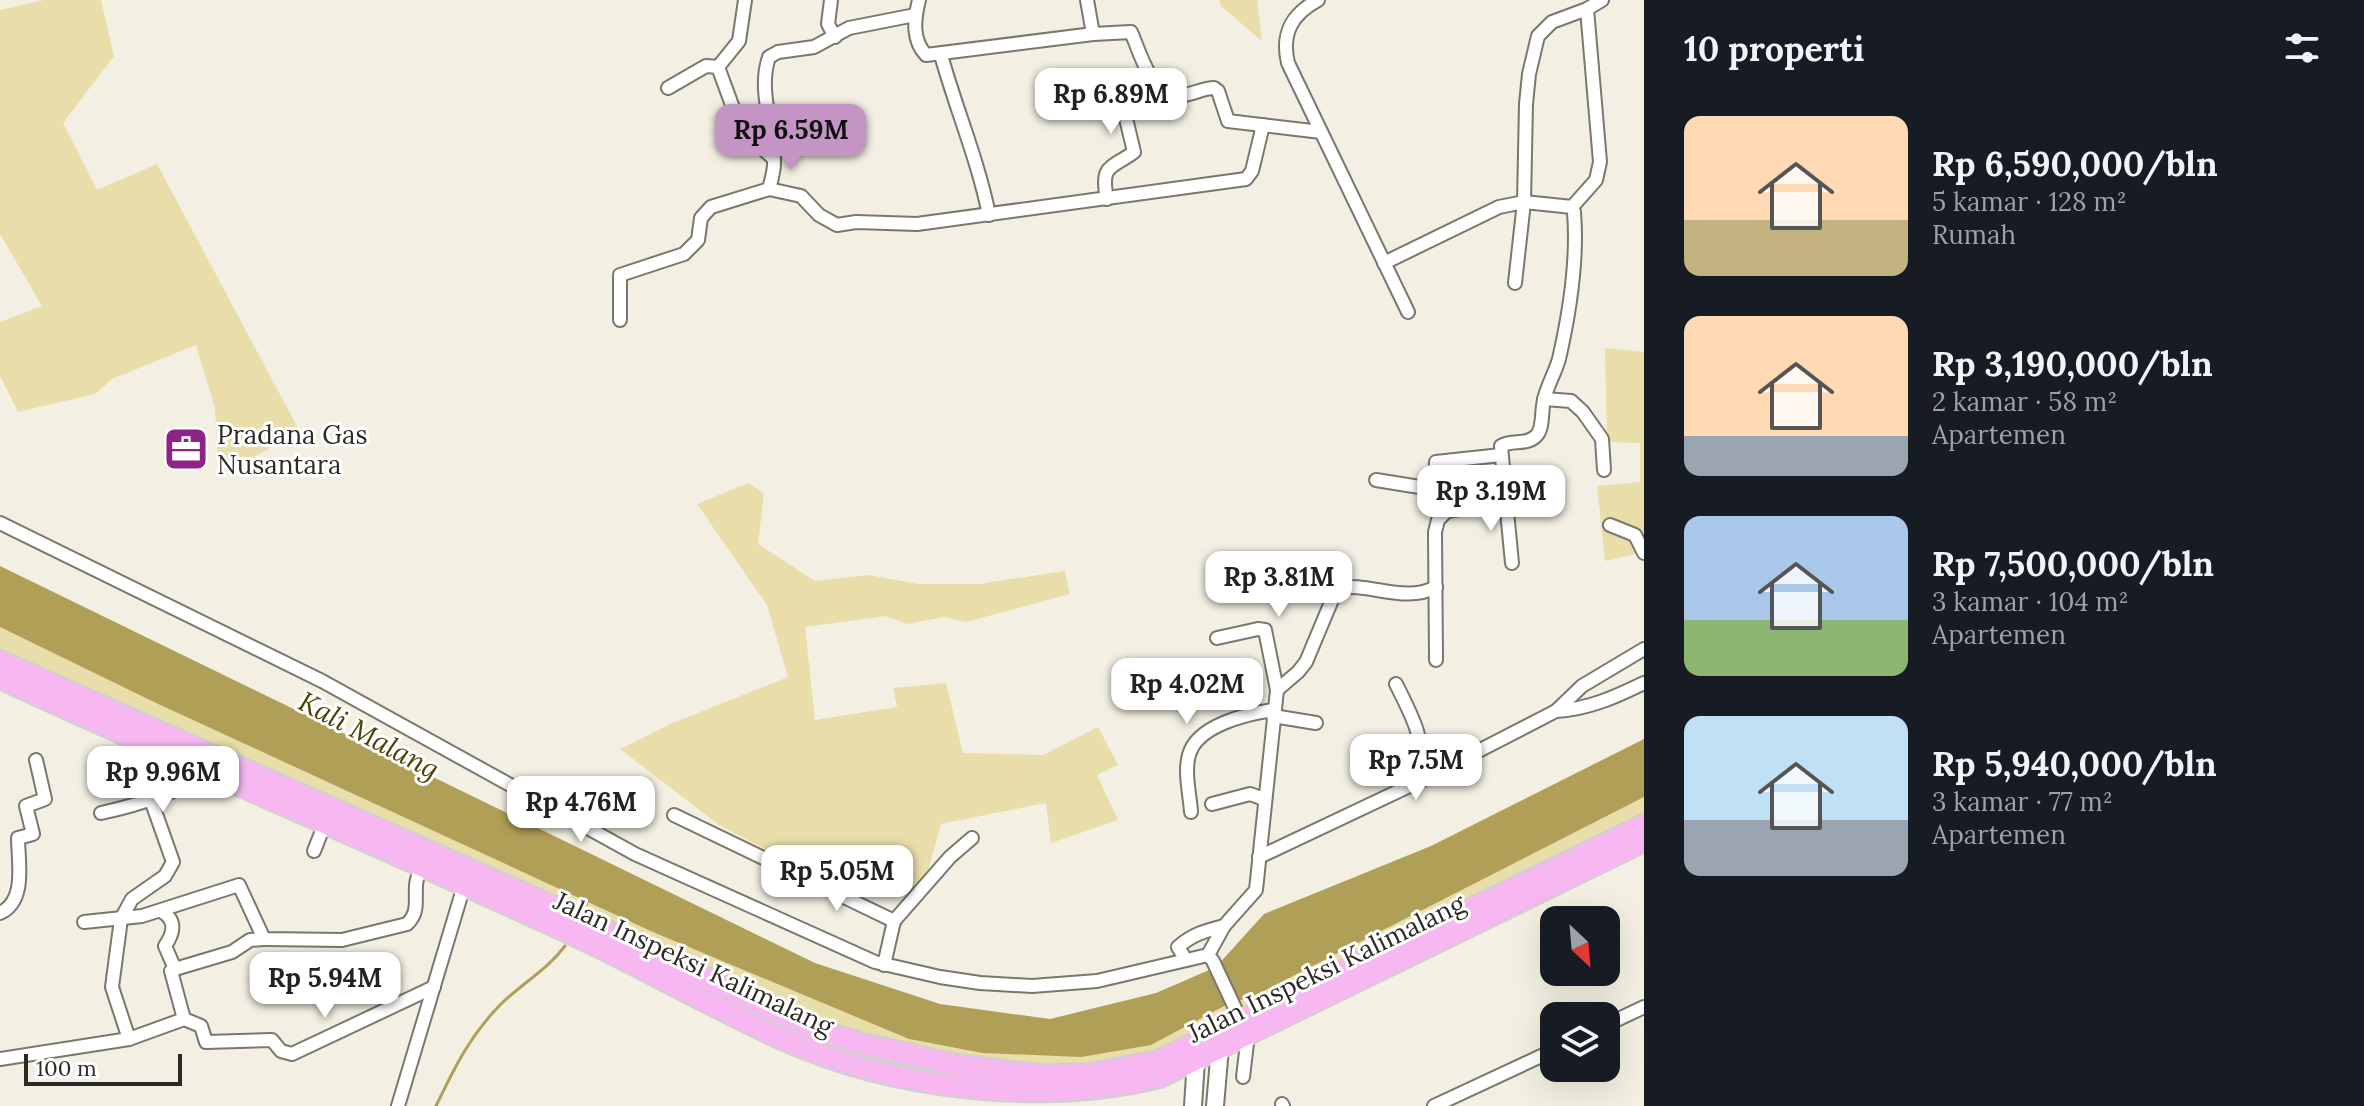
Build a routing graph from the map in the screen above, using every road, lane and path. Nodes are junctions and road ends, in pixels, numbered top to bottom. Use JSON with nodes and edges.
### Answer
{"nodes":[{"id":1,"x":745,"y":0,"type":"edge"},
{"id":2,"x":831,"y":0,"type":"edge"},
{"id":3,"x":919,"y":0,"type":"edge"},
{"id":4,"x":1087,"y":0,"type":"edge"},
{"id":5,"x":1318,"y":0,"type":"edge"},
{"id":6,"x":1602,"y":0,"type":"edge"},
{"id":7,"x":1587,"y":9,"type":"junction"},
{"id":8,"x":915,"y":15,"type":"junction"},
{"id":9,"x":1093,"y":34,"type":"junction"},
{"id":10,"x":835,"y":37,"type":"junction"},
{"id":11,"x":941,"y":55,"type":"junction"},
{"id":12,"x":718,"y":67,"type":"junction"},
{"id":13,"x":668,"y":88,"type":"dead end"},
{"id":14,"x":1167,"y":93,"type":"junction"},
{"id":15,"x":1263,"y":125,"type":"junction"},
{"id":16,"x":1321,"y":132,"type":"junction"},
{"id":17,"x":773,"y":158,"type":"junction"},
{"id":18,"x":769,"y":189,"type":"junction"},
{"id":19,"x":1107,"y":199,"type":"junction"},
{"id":20,"x":1524,"y":202,"type":"junction"},
{"id":21,"x":1572,"y":207,"type":"junction"},
{"id":22,"x":989,"y":215,"type":"junction"},
{"id":23,"x":1384,"y":263,"type":"junction"},
{"id":24,"x":1515,"y":283,"type":"dead end"},
{"id":25,"x":1408,"y":312,"type":"dead end"},
{"id":26,"x":620,"y":320,"type":"dead end"},
{"id":27,"x":1544,"y":399,"type":"junction"},
{"id":28,"x":1501,"y":455,"type":"junction"},
{"id":29,"x":1604,"y":470,"type":"dead end"},
{"id":30,"x":1376,"y":480,"type":"dead end"},
{"id":31,"x":1506,"y":501,"type":"junction"},
{"id":32,"x":0,"y":523,"type":"edge"},
{"id":33,"x":1610,"y":525,"type":"dead end"},
{"id":34,"x":1644,"y":553,"type":"edge"},
{"id":35,"x":1512,"y":563,"type":"dead end"},
{"id":36,"x":1436,"y":587,"type":"junction"},
{"id":37,"x":1217,"y":638,"type":"dead end"},
{"id":38,"x":1644,"y":649,"type":"edge"},
{"id":39,"x":1436,"y":660,"type":"dead end"},
{"id":40,"x":1,"y":669,"type":"edge"},
{"id":41,"x":1644,"y":683,"type":"edge"},
{"id":42,"x":1396,"y":684,"type":"dead end"},
{"id":43,"x":1277,"y":690,"type":"junction"},
{"id":44,"x":1556,"y":711,"type":"junction"},
{"id":45,"x":1273,"y":713,"type":"junction"},
{"id":46,"x":1316,"y":723,"type":"dead end"},
{"id":47,"x":158,"y":741,"type":"junction"},
{"id":48,"x":36,"y":760,"type":"dead end"},
{"id":49,"x":209,"y":772,"type":"junction"},
{"id":50,"x":1422,"y":780,"type":"junction"},
{"id":51,"x":268,"y":788,"type":"junction"},
{"id":52,"x":1264,"y":799,"type":"junction"},
{"id":53,"x":151,"y":800,"type":"junction"},
{"id":54,"x":1212,"y":804,"type":"dead end"},
{"id":55,"x":1191,"y":812,"type":"dead end"},
{"id":56,"x":101,"y":813,"type":"dead end"},
{"id":57,"x":674,"y":815,"type":"dead end"},
{"id":58,"x":325,"y":823,"type":"junction"},
{"id":59,"x":1644,"y":825,"type":"edge"},
{"id":60,"x":360,"y":829,"type":"junction"},
{"id":61,"x":972,"y":838,"type":"dead end"},
{"id":62,"x":1644,"y":841,"type":"edge"},
{"id":63,"x":314,"y":851,"type":"dead end"},
{"id":64,"x":1259,"y":857,"type":"junction"},
{"id":65,"x":422,"y":866,"type":"junction"},
{"id":66,"x":467,"y":877,"type":"junction"},
{"id":67,"x":161,"y":911,"type":"junction"},
{"id":68,"x":0,"y":913,"type":"edge"},
{"id":69,"x":121,"y":919,"type":"junction"},
{"id":70,"x":894,"y":921,"type":"junction"},
{"id":71,"x":84,"y":922,"type":"dead end"},
{"id":72,"x":1224,"y":926,"type":"junction"},
{"id":73,"x":264,"y":939,"type":"junction"},
{"id":74,"x":1186,"y":960,"type":"junction"},
{"id":75,"x":1211,"y":960,"type":"junction"},
{"id":76,"x":884,"y":965,"type":"junction"},
{"id":77,"x":175,"y":969,"type":"junction"},
{"id":78,"x":434,"y":987,"type":"junction"},
{"id":79,"x":1644,"y":1007,"type":"edge"},
{"id":80,"x":1620,"y":1018,"type":"edge"},
{"id":81,"x":184,"y":1019,"type":"junction"},
{"id":82,"x":1241,"y":1019,"type":"junction"},
{"id":83,"x":827,"y":1033,"type":"junction"},
{"id":84,"x":129,"y":1039,"type":"junction"},
{"id":85,"x":1217,"y":1041,"type":"junction"},
{"id":86,"x":819,"y":1053,"type":"junction"},
{"id":87,"x":1193,"y":1053,"type":"junction"},
{"id":88,"x":1540,"y":1057,"type":"edge"},
{"id":89,"x":0,"y":1059,"type":"edge"},
{"id":90,"x":1170,"y":1064,"type":"junction"},
{"id":91,"x":1243,"y":1077,"type":"dead end"},
{"id":92,"x":398,"y":1106,"type":"edge"},
{"id":93,"x":1193,"y":1106,"type":"edge"},
{"id":94,"x":1215,"y":1106,"type":"edge"},
{"id":95,"x":1434,"y":1106,"type":"edge"}],
"edges":[{"from":1,"to":12,"type":"street"},
{"from":2,"to":10,"type":"street"},
{"from":3,"to":8,"type":"street"},
{"from":4,"to":9,"type":"street"},
{"from":5,"to":16,"type":"street"},
{"from":6,"to":7,"type":"street"},
{"from":7,"to":20,"type":"street"},
{"from":7,"to":21,"type":"street"},
{"from":8,"to":10,"type":"street"},
{"from":8,"to":11,"type":"street"},
{"from":9,"to":11,"type":"street"},
{"from":9,"to":14,"type":"street"},
{"from":10,"to":17,"type":"street"},
{"from":11,"to":22,"type":"street"},
{"from":12,"to":13,"type":"street"},
{"from":12,"to":17,"type":"street"},
{"from":14,"to":15,"type":"street"},
{"from":14,"to":19,"type":"street"},
{"from":15,"to":16,"type":"street"},
{"from":15,"to":19,"type":"street"},
{"from":16,"to":23,"type":"street"},
{"from":17,"to":18,"type":"street"},
{"from":18,"to":22,"type":"street"},
{"from":18,"to":26,"type":"street"},
{"from":19,"to":22,"type":"street"},
{"from":20,"to":21,"type":"street"},
{"from":20,"to":23,"type":"street"},
{"from":20,"to":24,"type":"street"},
{"from":21,"to":27,"type":"street"},
{"from":23,"to":25,"type":"street"},
{"from":27,"to":28,"type":"street"},
{"from":27,"to":29,"type":"street"},
{"from":28,"to":30,"type":"street"},
{"from":28,"to":31,"type":"street"},
{"from":31,"to":35,"type":"street"},
{"from":31,"to":36,"type":"street"},
{"from":32,"to":76,"type":"street"},
{"from":33,"to":34,"type":"street"},
{"from":36,"to":39,"type":"street"},
{"from":36,"to":43,"type":"street"},
{"from":37,"to":43,"type":"street"},
{"from":38,"to":44,"type":"street"},
{"from":40,"to":47,"type":"main road","name":"Jalan Inspeksi Kalimalang"},
{"from":41,"to":44,"type":"street"},
{"from":42,"to":50,"type":"street"},
{"from":43,"to":45,"type":"street"},
{"from":44,"to":50,"type":"street"},
{"from":45,"to":46,"type":"street"},
{"from":45,"to":52,"type":"street"},
{"from":45,"to":55,"type":"street"},
{"from":47,"to":49,"type":"main road","name":"Jalan Inspeksi Kalimalang"},
{"from":47,"to":51,"type":"main road","name":"Jalan Inspeksi Kalimalang"},
{"from":47,"to":53,"type":"street"},
{"from":48,"to":68,"type":"street"},
{"from":49,"to":51,"type":"main road","name":"Jalan Inspeksi Kalimalang"},
{"from":49,"to":53,"type":"street"},
{"from":50,"to":64,"type":"street"},
{"from":51,"to":58,"type":"main road","name":"Jalan Inspeksi Kalimalang"},
{"from":51,"to":60,"type":"main road","name":"Jalan Inspeksi Kalimalang"},
{"from":52,"to":54,"type":"street"},
{"from":52,"to":64,"type":"street"},
{"from":53,"to":56,"type":"street"},
{"from":53,"to":69,"type":"street"},
{"from":57,"to":70,"type":"street"},
{"from":58,"to":60,"type":"main road","name":"Jalan Inspeksi Kalimalang"},
{"from":58,"to":63,"type":"street"},
{"from":59,"to":82,"type":"main road","name":"Jalan Inspeksi Kalimalang"},
{"from":60,"to":65,"type":"main road","name":"Jalan Inspeksi Kalimalang"},
{"from":60,"to":66,"type":"main road","name":"Jalan Inspeksi Kalimalang"},
{"from":61,"to":70,"type":"street"},
{"from":62,"to":82,"type":"main road","name":"Jalan Inspeksi Kalimalang"},
{"from":64,"to":72,"type":"street"},
{"from":65,"to":66,"type":"main road","name":"Jalan Inspeksi Kalimalang"},
{"from":65,"to":73,"type":"street"},
{"from":66,"to":78,"type":"street"},
{"from":66,"to":83,"type":"main road","name":"Jalan Inspeksi Kalimalang"},
{"from":66,"to":86,"type":"main road","name":"Jalan Inspeksi Kalimalang"},
{"from":67,"to":69,"type":"street"},
{"from":67,"to":73,"type":"street"},
{"from":67,"to":77,"type":"street"},
{"from":69,"to":71,"type":"street"},
{"from":69,"to":84,"type":"street"},
{"from":70,"to":76,"type":"street"},
{"from":72,"to":74,"type":"street"},
{"from":72,"to":75,"type":"street"},
{"from":73,"to":77,"type":"street"},
{"from":74,"to":75,"type":"street"},
{"from":74,"to":76,"type":"street"},
{"from":75,"to":82,"type":"street"},
{"from":77,"to":81,"type":"street"},
{"from":78,"to":81,"type":"street"},
{"from":78,"to":92,"type":"street"},
{"from":79,"to":80,"type":"street"},
{"from":81,"to":84,"type":"street"},
{"from":82,"to":85,"type":"main road","name":"Jalan Inspeksi Kalimalang"},
{"from":82,"to":91,"type":"street"},
{"from":83,"to":86,"type":"main road"},
{"from":83,"to":90,"type":"main road","name":"Jalan Inspeksi Kalimalang"},
{"from":84,"to":89,"type":"street"},
{"from":85,"to":87,"type":"main road","name":"Jalan Inspeksi Kalimalang"},
{"from":85,"to":94,"type":"street"},
{"from":86,"to":90,"type":"main road","name":"Jalan Inspeksi Kalimalang"},
{"from":87,"to":90,"type":"main road","name":"Jalan Inspeksi Kalimalang"},
{"from":87,"to":93,"type":"street"},
{"from":88,"to":95,"type":"street"}]}
